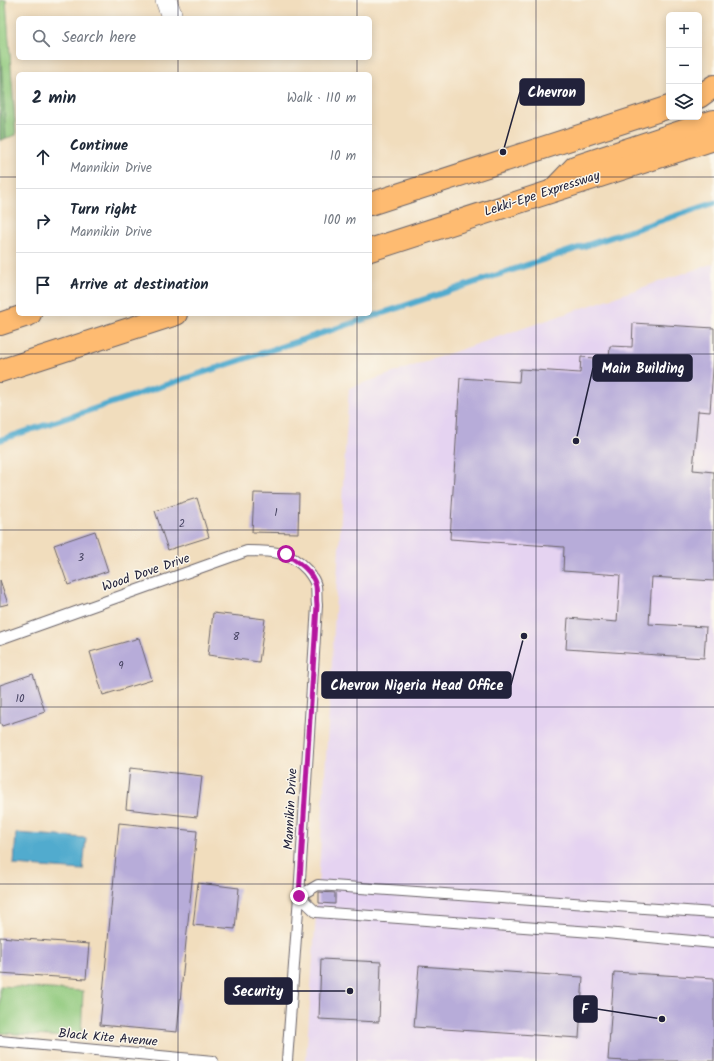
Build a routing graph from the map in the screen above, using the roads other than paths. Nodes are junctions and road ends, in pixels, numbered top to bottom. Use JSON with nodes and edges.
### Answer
{"nodes":[{"id":1,"x":714,"y":86,"type":"edge"},
{"id":2,"x":714,"y":91,"type":"edge"},
{"id":3,"x":702,"y":95,"type":"edge"},
{"id":4,"x":702,"y":96,"type":"edge"},
{"id":5,"x":666,"y":108,"type":"edge"},
{"id":6,"x":714,"y":121,"type":"edge"},
{"id":7,"x":714,"y":139,"type":"edge"},
{"id":8,"x":552,"y":191,"type":"junction"},
{"id":9,"x":372,"y":203,"type":"edge"},
{"id":10,"x":372,"y":249,"type":"edge"},
{"id":11,"x":24,"y":316,"type":"edge"},
{"id":12,"x":170,"y":316,"type":"edge"},
{"id":13,"x":0,"y":324,"type":"edge"},
{"id":14,"x":0,"y":372,"type":"edge"},
{"id":15,"x":301,"y":564,"type":"joint"},
{"id":16,"x":0,"y":638,"type":"edge"},
{"id":17,"x":299,"y":896,"type":"junction"},
{"id":18,"x":714,"y":913,"type":"edge"},
{"id":19,"x":714,"y":943,"type":"edge"},
{"id":20,"x":0,"y":1041,"type":"edge"},
{"id":21,"x":213,"y":1061,"type":"edge"},
{"id":22,"x":287,"y":1061,"type":"edge"}],
"edges":[{"from":1,"to":3,"type":"highway"},
{"from":2,"to":4,"type":"highway"},
{"from":5,"to":9,"type":"highway"},
{"from":6,"to":8,"type":"highway"},
{"from":7,"to":8,"type":"highway","name":"Lekki-Epe Expressway"},
{"from":8,"to":10,"type":"highway","name":"Lekki-Epe Expressway"},
{"from":11,"to":13,"type":"highway"},
{"from":12,"to":14,"type":"highway"},
{"from":15,"to":16,"type":"lane","name":"Wood Dove Drive"},
{"from":15,"to":17,"type":"lane","name":"Mannikin Drive"},
{"from":17,"to":18,"type":"lane"},
{"from":17,"to":19,"type":"lane"},
{"from":17,"to":22,"type":"lane","name":"Mannikin Drive"},
{"from":20,"to":21,"type":"lane","name":"Black Kite Avenue"}]}
